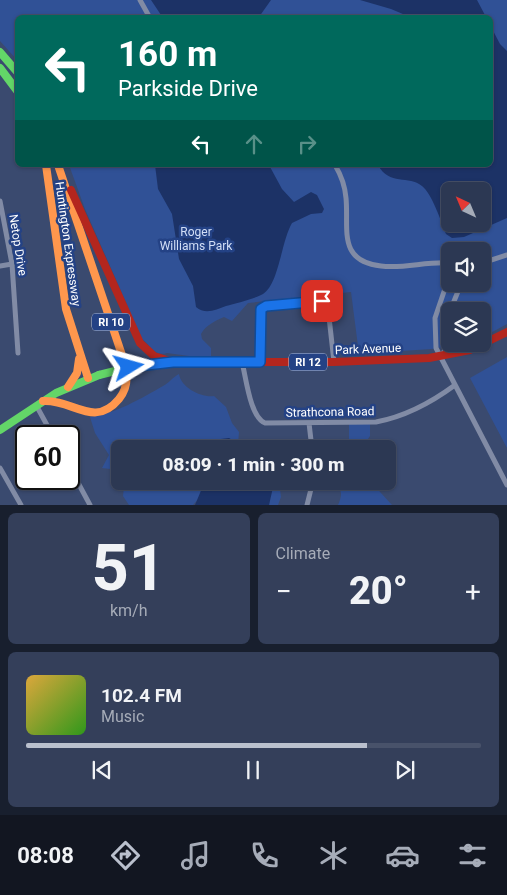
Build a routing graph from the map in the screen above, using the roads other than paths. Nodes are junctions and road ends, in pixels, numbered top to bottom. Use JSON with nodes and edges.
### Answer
{"nodes":[{"id":1,"x":140,"y":0,"type":"edge"},
{"id":2,"x":148,"y":15,"type":"edge"},
{"id":3,"x":0,"y":52,"type":"edge"},
{"id":4,"x":0,"y":68,"type":"edge"},
{"id":5,"x":15,"y":70,"type":"edge"},
{"id":6,"x":15,"y":88,"type":"edge"},
{"id":7,"x":46,"y":167,"type":"edge"},
{"id":8,"x":61,"y":167,"type":"edge"},
{"id":9,"x":61,"y":167,"type":"edge"},
{"id":10,"x":336,"y":167,"type":"edge"},
{"id":11,"x":0,"y":201,"type":"edge"},
{"id":12,"x":507,"y":255,"type":"edge"},
{"id":13,"x":491,"y":260,"type":"edge"},
{"id":14,"x":441,"y":263,"type":"edge"},
{"id":15,"x":12,"y":264,"type":"junction"},
{"id":16,"x":0,"y":266,"type":"edge"},
{"id":17,"x":443,"y":292,"type":"edge"},
{"id":18,"x":458,"y":292,"type":"edge"},
{"id":19,"x":507,"y":332,"type":"edge"},
{"id":20,"x":18,"y":353,"type":"dead end"},
{"id":21,"x":79,"y":354,"type":"junction"},
{"id":22,"x":442,"y":357,"type":"junction"},
{"id":23,"x":173,"y":362,"type":"junction"},
{"id":24,"x":242,"y":362,"type":"junction"},
{"id":25,"x":260,"y":362,"type":"junction"},
{"id":26,"x":334,"y":362,"type":"junction"},
{"id":27,"x":88,"y":378,"type":"junction"},
{"id":28,"x":455,"y":385,"type":"junction"},
{"id":29,"x":68,"y":387,"type":"junction"},
{"id":30,"x":43,"y":401,"type":"junction"},
{"id":31,"x":36,"y":405,"type":"junction"},
{"id":32,"x":309,"y":423,"type":"junction"},
{"id":33,"x":47,"y":425,"type":"edge"},
{"id":34,"x":0,"y":430,"type":"edge"},
{"id":35,"x":311,"y":440,"type":"edge"},
{"id":36,"x":0,"y":468,"type":"edge"},
{"id":37,"x":507,"y":485,"type":"edge"},
{"id":38,"x":80,"y":486,"type":"edge"},
{"id":39,"x":311,"y":490,"type":"edge"},
{"id":40,"x":21,"y":505,"type":"edge"},
{"id":41,"x":90,"y":505,"type":"edge"},
{"id":42,"x":307,"y":505,"type":"edge"}],
"edges":[{"from":1,"to":2,"type":"street"},
{"from":3,"to":5,"type":"main road"},
{"from":4,"to":6,"type":"main road"},
{"from":7,"to":21,"type":"main road","name":"Huntington Expressway"},
{"from":8,"to":23,"type":"main road"},
{"from":9,"to":30,"type":"main road","number":"RI 10"},
{"from":10,"to":14,"type":"street"},
{"from":11,"to":15,"type":"street","name":"Netop Drive"},
{"from":12,"to":13,"type":"street"},
{"from":15,"to":16,"type":"street"},
{"from":15,"to":20,"type":"street","name":"Netop Drive"},
{"from":17,"to":22,"type":"street"},
{"from":18,"to":22,"type":"street"},
{"from":19,"to":22,"type":"main road","name":"Park Avenue","number":"RI 12"},
{"from":21,"to":27,"type":"main road","name":"Huntington Expressway"},
{"from":21,"to":29,"type":"main road"},
{"from":22,"to":26,"type":"main road","name":"Park Avenue","number":"RI 12"},
{"from":22,"to":28,"type":"street"},
{"from":23,"to":24,"type":"main road","name":"Park Avenue","number":"RI 12"},
{"from":23,"to":27,"type":"main road","name":"Park Avenue","number":"RI 12","bridge":true},
{"from":24,"to":25,"type":"main road","name":"Park Avenue","number":"RI 12"},
{"from":24,"to":32,"type":"street","name":"Strathcona Road"},
{"from":25,"to":26,"type":"main road","name":"Park Avenue","number":"RI 12"},
{"from":25,"to":26,"type":"street"},
{"from":27,"to":29,"type":"main road","name":"Park Avenue","number":"RI 12"},
{"from":28,"to":32,"type":"street","name":"Strathcona Road"},
{"from":28,"to":37,"type":"street"},
{"from":29,"to":30,"type":"main road","name":"Park Avenue","number":"RI 12"},
{"from":30,"to":31,"type":"main road","name":"Park Avenue","number":"RI 12"},
{"from":31,"to":33,"type":"street"},
{"from":31,"to":34,"type":"main road","name":"Park Avenue","number":"RI 12"},
{"from":32,"to":35,"type":"street"},
{"from":36,"to":40,"type":"street"},
{"from":38,"to":41,"type":"street"},
{"from":39,"to":42,"type":"street"}]}
